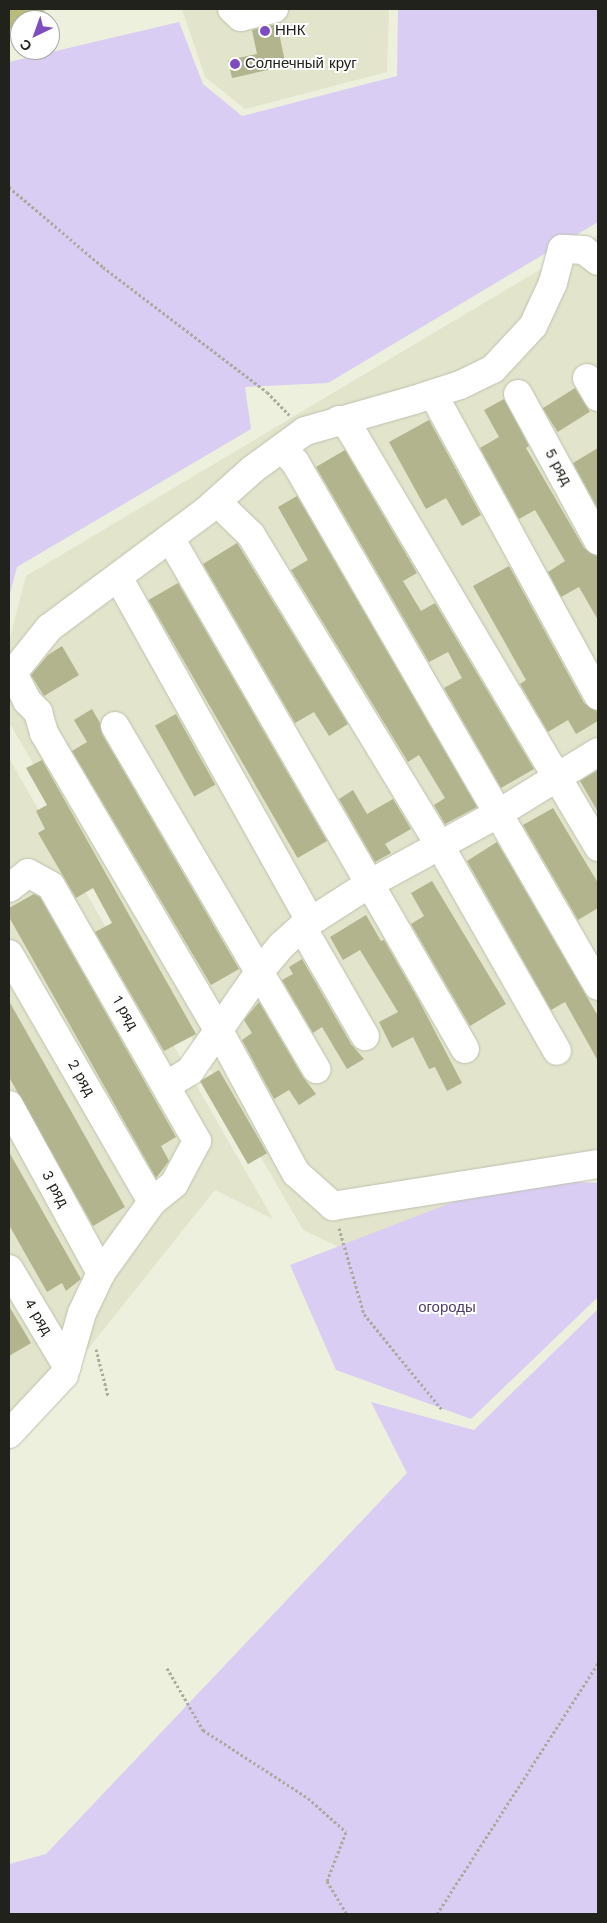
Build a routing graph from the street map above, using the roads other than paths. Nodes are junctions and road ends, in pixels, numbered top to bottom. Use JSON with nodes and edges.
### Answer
{"nodes":[{"id":1,"x":29,"y":9,"type":"edge"},
{"id":2,"x":232,"y":9,"type":"edge"},
{"id":3,"x":274,"y":9,"type":"edge"},
{"id":4,"x":9,"y":14,"type":"edge"},
{"id":5,"x":598,"y":261,"type":"edge"},
{"id":6,"x":433,"y":394,"type":"junction"},
{"id":7,"x":518,"y":394,"type":"dead end"},
{"id":8,"x":339,"y":420,"type":"junction"},
{"id":9,"x":282,"y":449,"type":"junction"},
{"id":10,"x":217,"y":502,"type":"junction"},
{"id":11,"x":170,"y":538,"type":"junction"},
{"id":12,"x":598,"y":541,"type":"edge"},
{"id":13,"x":118,"y":577,"type":"junction"},
{"id":14,"x":598,"y":696,"type":"edge"},
{"id":15,"x":115,"y":726,"type":"dead end"},
{"id":16,"x":598,"y":752,"type":"edge"},
{"id":17,"x":559,"y":776,"type":"junction"},
{"id":18,"x":499,"y":813,"type":"junction"},
{"id":19,"x":439,"y":844,"type":"junction"},
{"id":20,"x":598,"y":847,"type":"edge"},
{"id":21,"x":369,"y":884,"type":"junction"},
{"id":22,"x":9,"y":888,"type":"edge"},
{"id":23,"x":306,"y":924,"type":"junction"},
{"id":24,"x":9,"y":954,"type":"edge"},
{"id":25,"x":260,"y":971,"type":"junction"},
{"id":26,"x":598,"y":986,"type":"edge"},
{"id":27,"x":218,"y":1029,"type":"junction"},
{"id":28,"x":365,"y":1036,"type":"dead end"},
{"id":29,"x":465,"y":1049,"type":"dead end"},
{"id":30,"x":557,"y":1051,"type":"dead end"},
{"id":31,"x":316,"y":1069,"type":"dead end"},
{"id":32,"x":167,"y":1085,"type":"junction"},
{"id":33,"x":9,"y":1104,"type":"edge"},
{"id":34,"x":598,"y":1164,"type":"edge"},
{"id":35,"x":152,"y":1202,"type":"junction"},
{"id":36,"x":9,"y":1269,"type":"edge"},
{"id":37,"x":101,"y":1273,"type":"junction"},
{"id":38,"x":67,"y":1366,"type":"junction"},
{"id":39,"x":9,"y":1431,"type":"edge"}],
"edges":[{"from":1,"to":4,"type":"main road"},
{"from":2,"to":3,"type":"street"},
{"from":5,"to":6,"type":"street"},
{"from":6,"to":8,"type":"street"},
{"from":6,"to":14,"type":"street"},
{"from":7,"to":12,"type":"street","name":"5 ряд"},
{"from":8,"to":9,"type":"street"},
{"from":8,"to":17,"type":"street"},
{"from":9,"to":10,"type":"street"},
{"from":9,"to":18,"type":"street"},
{"from":10,"to":11,"type":"street"},
{"from":10,"to":19,"type":"street"},
{"from":11,"to":13,"type":"street"},
{"from":11,"to":21,"type":"street"},
{"from":13,"to":23,"type":"street"},
{"from":13,"to":27,"type":"street"},
{"from":15,"to":25,"type":"street"},
{"from":16,"to":17,"type":"street"},
{"from":17,"to":18,"type":"street"},
{"from":17,"to":20,"type":"street"},
{"from":18,"to":19,"type":"street"},
{"from":18,"to":26,"type":"street"},
{"from":19,"to":21,"type":"street"},
{"from":19,"to":30,"type":"street"},
{"from":21,"to":23,"type":"street"},
{"from":21,"to":29,"type":"street"},
{"from":22,"to":32,"type":"street","name":"1 ряд"},
{"from":23,"to":25,"type":"street"},
{"from":23,"to":28,"type":"street"},
{"from":24,"to":35,"type":"street","name":"2 ряд"},
{"from":25,"to":27,"type":"street"},
{"from":25,"to":31,"type":"street"},
{"from":27,"to":32,"type":"street"},
{"from":27,"to":34,"type":"street"},
{"from":32,"to":35,"type":"street","name":"1 ряд"},
{"from":33,"to":37,"type":"street","name":"3 ряд"},
{"from":35,"to":37,"type":"street"},
{"from":36,"to":38,"type":"street","name":"4 ряд"},
{"from":37,"to":38,"type":"street"},
{"from":38,"to":39,"type":"street"}]}
